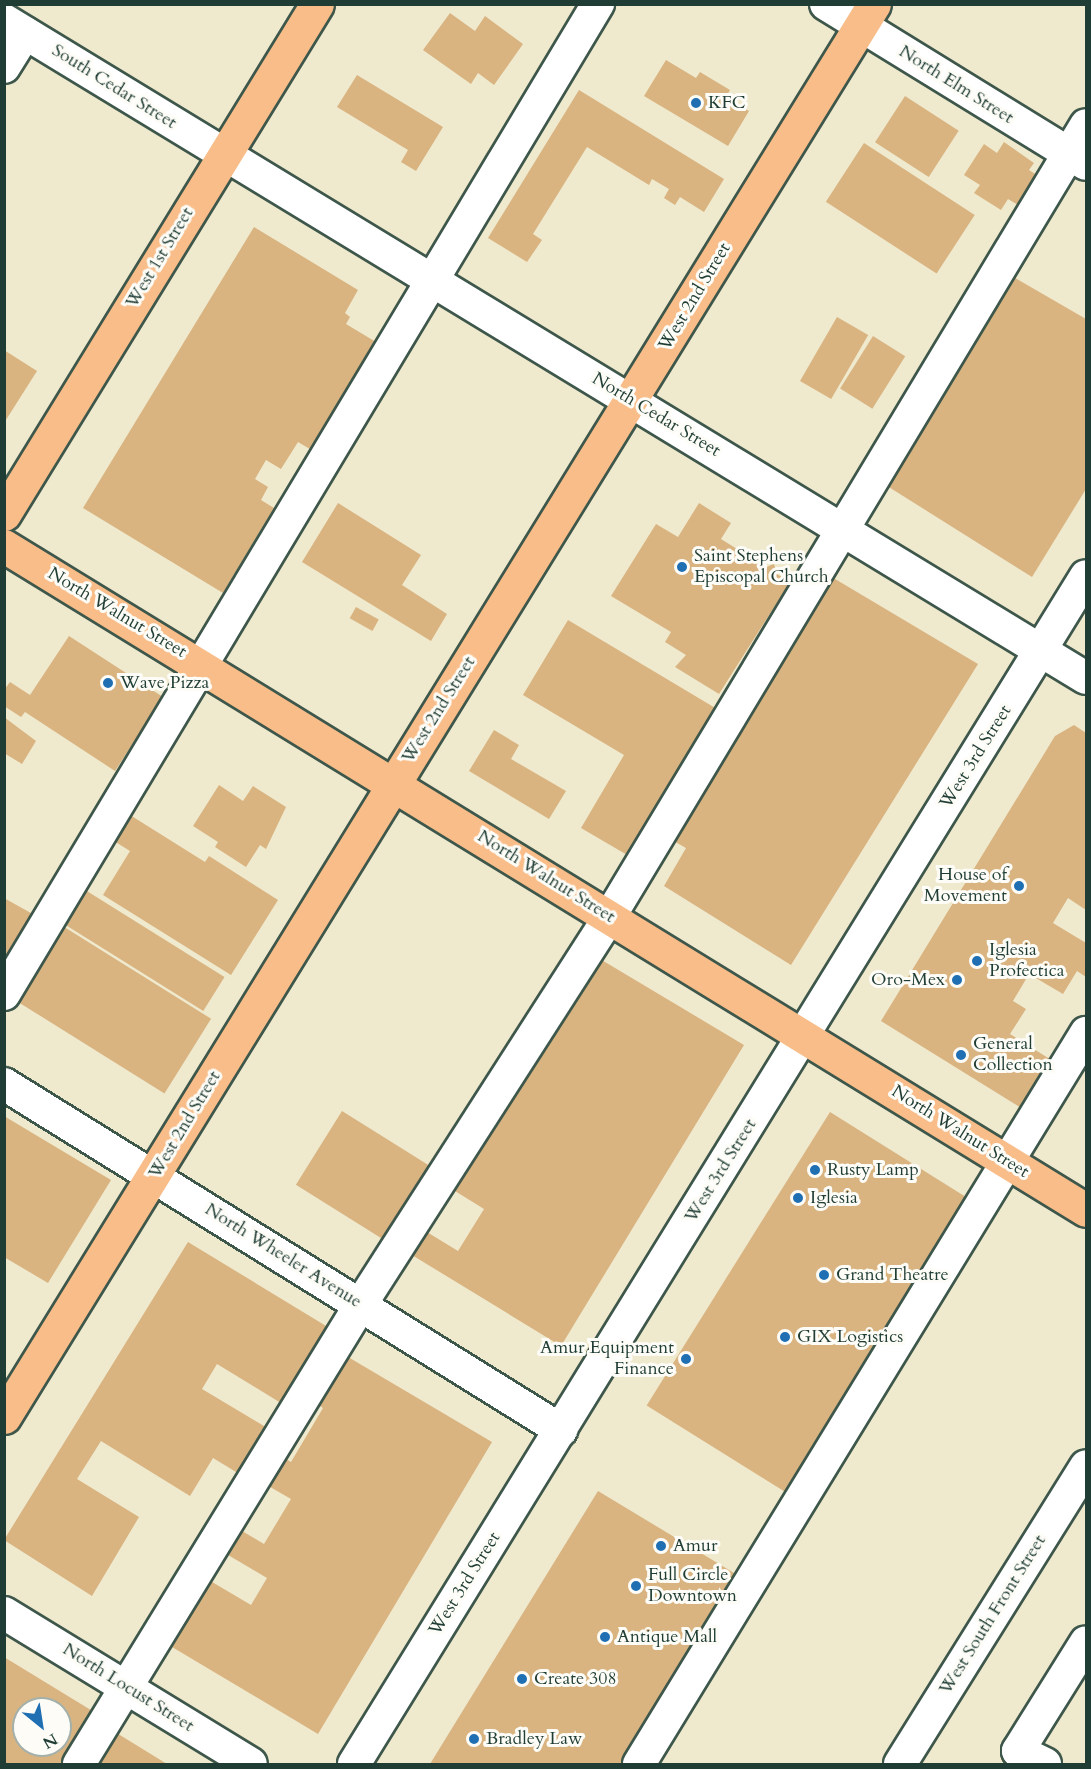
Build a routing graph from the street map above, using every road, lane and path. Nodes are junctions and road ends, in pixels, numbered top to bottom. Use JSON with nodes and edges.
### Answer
{"nodes":[{"id":1,"x":317,"y":4,"type":"edge"},
{"id":2,"x":598,"y":4,"type":"edge"},
{"id":3,"x":826,"y":4,"type":"edge"},
{"id":4,"x":867,"y":15,"type":"edge"},
{"id":5,"x":15,"y":26,"type":"edge"},
{"id":6,"x":4,"y":67,"type":"edge"},
{"id":7,"x":1086,"y":124,"type":"edge"},
{"id":8,"x":223,"y":155,"type":"junction"},
{"id":9,"x":1078,"y":159,"type":"edge"},
{"id":10,"x":432,"y":280,"type":"junction"},
{"id":11,"x":632,"y":400,"type":"junction"},
{"id":12,"x":4,"y":513,"type":"edge"},
{"id":13,"x":841,"y":528,"type":"junction"},
{"id":14,"x":4,"y":546,"type":"edge"},
{"id":15,"x":1086,"y":576,"type":"edge"},
{"id":16,"x":1041,"y":651,"type":"junction"},
{"id":17,"x":202,"y":665,"type":"junction"},
{"id":18,"x":1086,"y":678,"type":"edge"},
{"id":19,"x":394,"y":783,"type":"junction"},
{"id":20,"x":610,"y":916,"type":"junction"},
{"id":21,"x":4,"y":994,"type":"edge"},
{"id":22,"x":1086,"y":1033,"type":"edge"},
{"id":23,"x":804,"y":1035,"type":"junction"},
{"id":24,"x":4,"y":1084,"type":"edge"},
{"id":25,"x":1007,"y":1161,"type":"junction"},
{"id":26,"x":154,"y":1176,"type":"junction"},
{"id":27,"x":1086,"y":1210,"type":"edge"},
{"id":28,"x":361,"y":1304,"type":"junction"},
{"id":29,"x":4,"y":1417,"type":"edge"},
{"id":30,"x":561,"y":1430,"type":"junction"},
{"id":31,"x":1086,"y":1466,"type":"edge"},
{"id":32,"x":4,"y":1613,"type":"edge"},
{"id":33,"x":1086,"y":1641,"type":"edge"},
{"id":34,"x":128,"y":1686,"type":"junction"},
{"id":35,"x":79,"y":1764,"type":"edge"},
{"id":36,"x":251,"y":1764,"type":"edge"},
{"id":37,"x":354,"y":1764,"type":"edge"},
{"id":38,"x":639,"y":1764,"type":"edge"},
{"id":39,"x":900,"y":1764,"type":"edge"},
{"id":40,"x":1045,"y":1764,"type":"edge"}],
"edges":[{"from":1,"to":8,"type":"main road","name":"West 1st Street"},
{"from":2,"to":10,"type":"street"},
{"from":3,"to":4,"type":"street","name":"North Elm Street"},
{"from":4,"to":9,"type":"street","name":"North Elm Street"},
{"from":4,"to":11,"type":"main road","name":"West 2nd Street"},
{"from":5,"to":6,"type":"street"},
{"from":5,"to":8,"type":"street","name":"South Cedar Street"},
{"from":7,"to":9,"type":"street"},
{"from":8,"to":10,"type":"street","name":"North Cedar Street"},
{"from":8,"to":12,"type":"main road","name":"West 1st Street"},
{"from":9,"to":13,"type":"street"},
{"from":10,"to":11,"type":"street","name":"North Cedar Street"},
{"from":10,"to":17,"type":"street"},
{"from":11,"to":13,"type":"street","name":"North Cedar Street"},
{"from":11,"to":19,"type":"main road","name":"West 2nd Street"},
{"from":13,"to":16,"type":"street","name":"North Cedar Street"},
{"from":13,"to":20,"type":"street"},
{"from":14,"to":17,"type":"main road","name":"North Walnut Street"},
{"from":15,"to":16,"type":"street","name":"West 3rd Street"},
{"from":16,"to":18,"type":"street","name":"North Cedar Street"},
{"from":16,"to":23,"type":"street","name":"West 3rd Street"},
{"from":17,"to":19,"type":"main road","name":"North Walnut Street"},
{"from":17,"to":21,"type":"street"},
{"from":19,"to":20,"type":"main road","name":"North Walnut Street"},
{"from":19,"to":26,"type":"main road","name":"West 2nd Street"},
{"from":20,"to":23,"type":"main road","name":"North Walnut Street"},
{"from":20,"to":28,"type":"street"},
{"from":22,"to":25,"type":"street"},
{"from":23,"to":25,"type":"main road","name":"North Walnut Street"},
{"from":23,"to":30,"type":"street","name":"West 3rd Street"},
{"from":24,"to":26,"type":"street","name":"North Wheeler Avenue"},
{"from":25,"to":27,"type":"main road","name":"North Walnut Street"},
{"from":25,"to":38,"type":"street"},
{"from":26,"to":28,"type":"street","name":"North Wheeler Avenue"},
{"from":26,"to":29,"type":"main road","name":"West 2nd Street"},
{"from":28,"to":30,"type":"street","name":"North Wheeler Avenue"},
{"from":28,"to":34,"type":"street"},
{"from":30,"to":37,"type":"street","name":"West 3rd Street"},
{"from":31,"to":39,"type":"street","name":"West South Front Street"},
{"from":32,"to":34,"type":"street","name":"North Locust Street"},
{"from":33,"to":40,"type":"street"},
{"from":34,"to":35,"type":"street"},
{"from":34,"to":36,"type":"street","name":"North Locust Street"}]}
